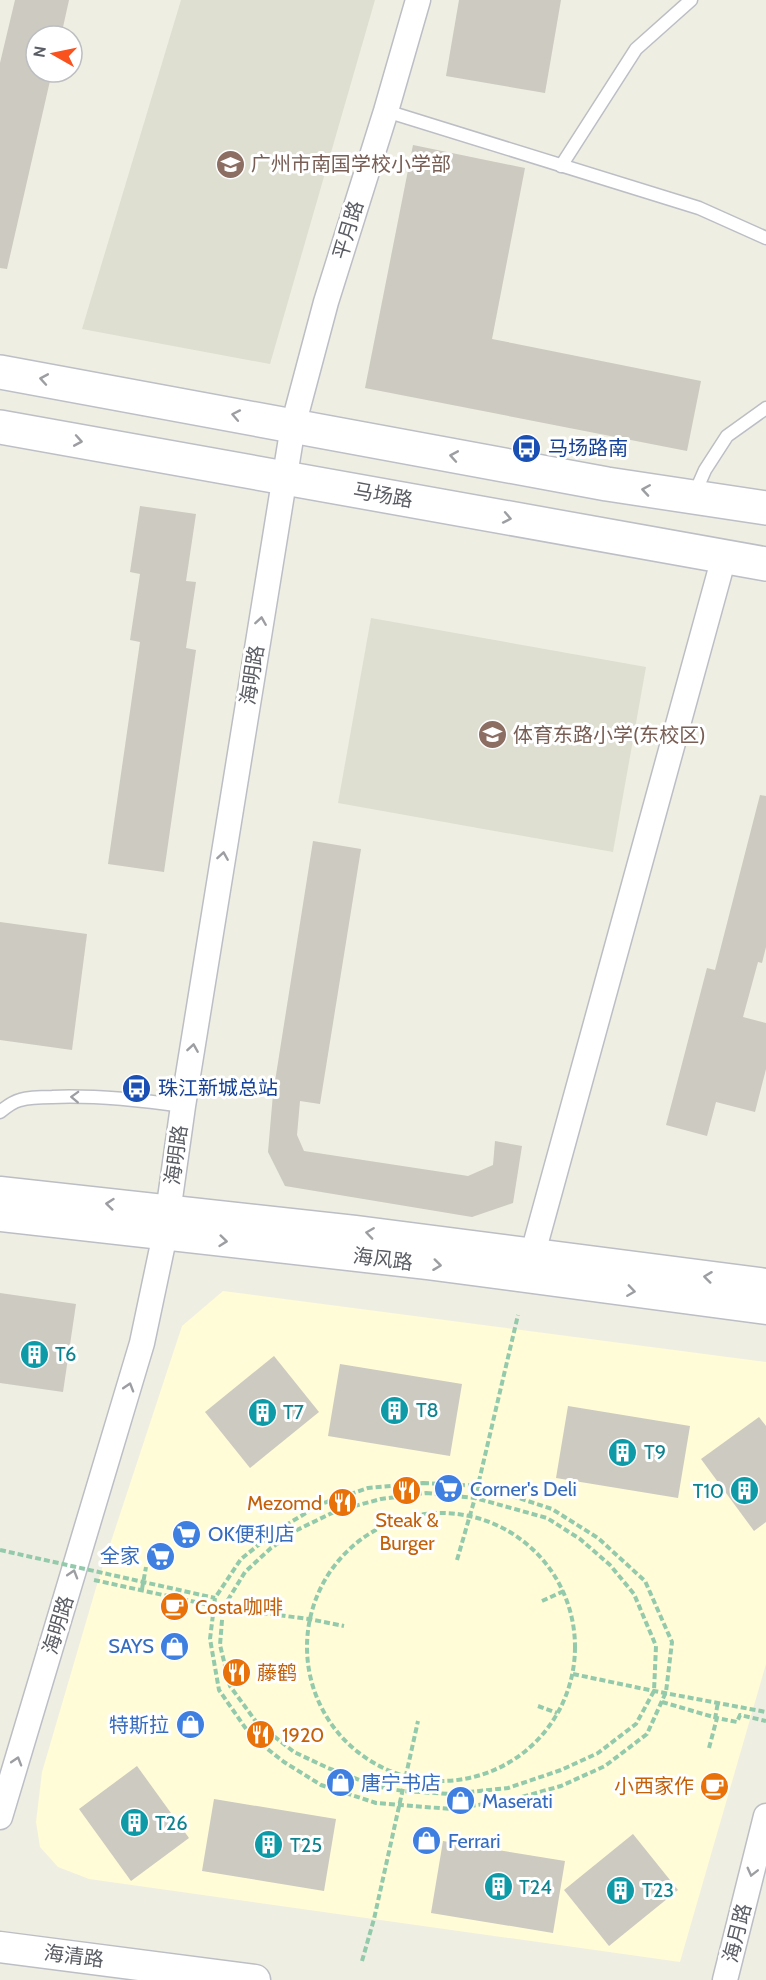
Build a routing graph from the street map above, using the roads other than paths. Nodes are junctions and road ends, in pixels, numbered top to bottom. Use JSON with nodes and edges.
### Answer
{"nodes":[{"id":1,"x":418,"y":0,"type":"edge"},
{"id":2,"x":691,"y":0,"type":"edge"},
{"id":3,"x":386,"y":111,"type":"junction"},
{"id":4,"x":561,"y":166,"type":"junction"},
{"id":5,"x":766,"y":238,"type":"edge"},
{"id":6,"x":0,"y":372,"type":"edge"},
{"id":7,"x":766,"y":408,"type":"edge"},
{"id":8,"x":293,"y":426,"type":"junction"},
{"id":9,"x":0,"y":427,"type":"edge"},
{"id":10,"x":284,"y":477,"type":"junction"},
{"id":11,"x":693,"y":497,"type":"junction"},
{"id":12,"x":766,"y":508,"type":"edge"},
{"id":13,"x":724,"y":557,"type":"junction"},
{"id":14,"x":766,"y":564,"type":"edge"},
{"id":15,"x":183,"y":1106,"type":"junction"},
{"id":16,"x":0,"y":1112,"type":"edge"},
{"id":17,"x":0,"y":1192,"type":"edge"},
{"id":18,"x":0,"y":1216,"type":"edge"},
{"id":19,"x":166,"y":1222,"type":"junction"},
{"id":20,"x":529,"y":1266,"type":"junction"},
{"id":21,"x":766,"y":1284,"type":"edge"},
{"id":22,"x":766,"y":1309,"type":"edge"},
{"id":23,"x":0,"y":1816,"type":"edge"},
{"id":24,"x":766,"y":1816,"type":"edge"},
{"id":25,"x":0,"y":1947,"type":"edge"},
{"id":26,"x":255,"y":1980,"type":"edge"},
{"id":27,"x":725,"y":1980,"type":"edge"}],
"edges":[{"from":1,"to":3,"type":"street","name":"平月路"},
{"from":2,"to":4,"type":"lane"},
{"from":3,"to":4,"type":"lane"},
{"from":3,"to":8,"type":"street","name":"平月路"},
{"from":4,"to":5,"type":"lane"},
{"from":8,"to":6,"type":"main road","one_way":true},
{"from":7,"to":11,"type":"lane"},
{"from":8,"to":10,"type":"street","name":"平月路"},
{"from":11,"to":8,"type":"main road","one_way":true},
{"from":9,"to":10,"type":"main road","name":"马场路","one_way":true},
{"from":10,"to":13,"type":"main road","name":"马场路","one_way":true},
{"from":15,"to":10,"type":"street","name":"海明路","one_way":true},
{"from":11,"to":12,"type":"main road"},
{"from":13,"to":14,"type":"main road","name":"马场路"},
{"from":13,"to":20,"type":"street"},
{"from":15,"to":16,"type":"lane","one_way":true},
{"from":15,"to":19,"type":"street","name":"海明路"},
{"from":19,"to":17,"type":"street","name":"海风路","one_way":true},
{"from":18,"to":19,"type":"street","name":"海风路"},
{"from":19,"to":20,"type":"street","name":"海风路"},
{"from":23,"to":19,"type":"street","name":"海明路","one_way":true},
{"from":21,"to":20,"type":"street","name":"海风路","one_way":true},
{"from":20,"to":22,"type":"street","name":"海风路","one_way":true},
{"from":24,"to":27,"type":"street","name":"海月路","one_way":true},
{"from":25,"to":26,"type":"street","name":"海清路"}]}
